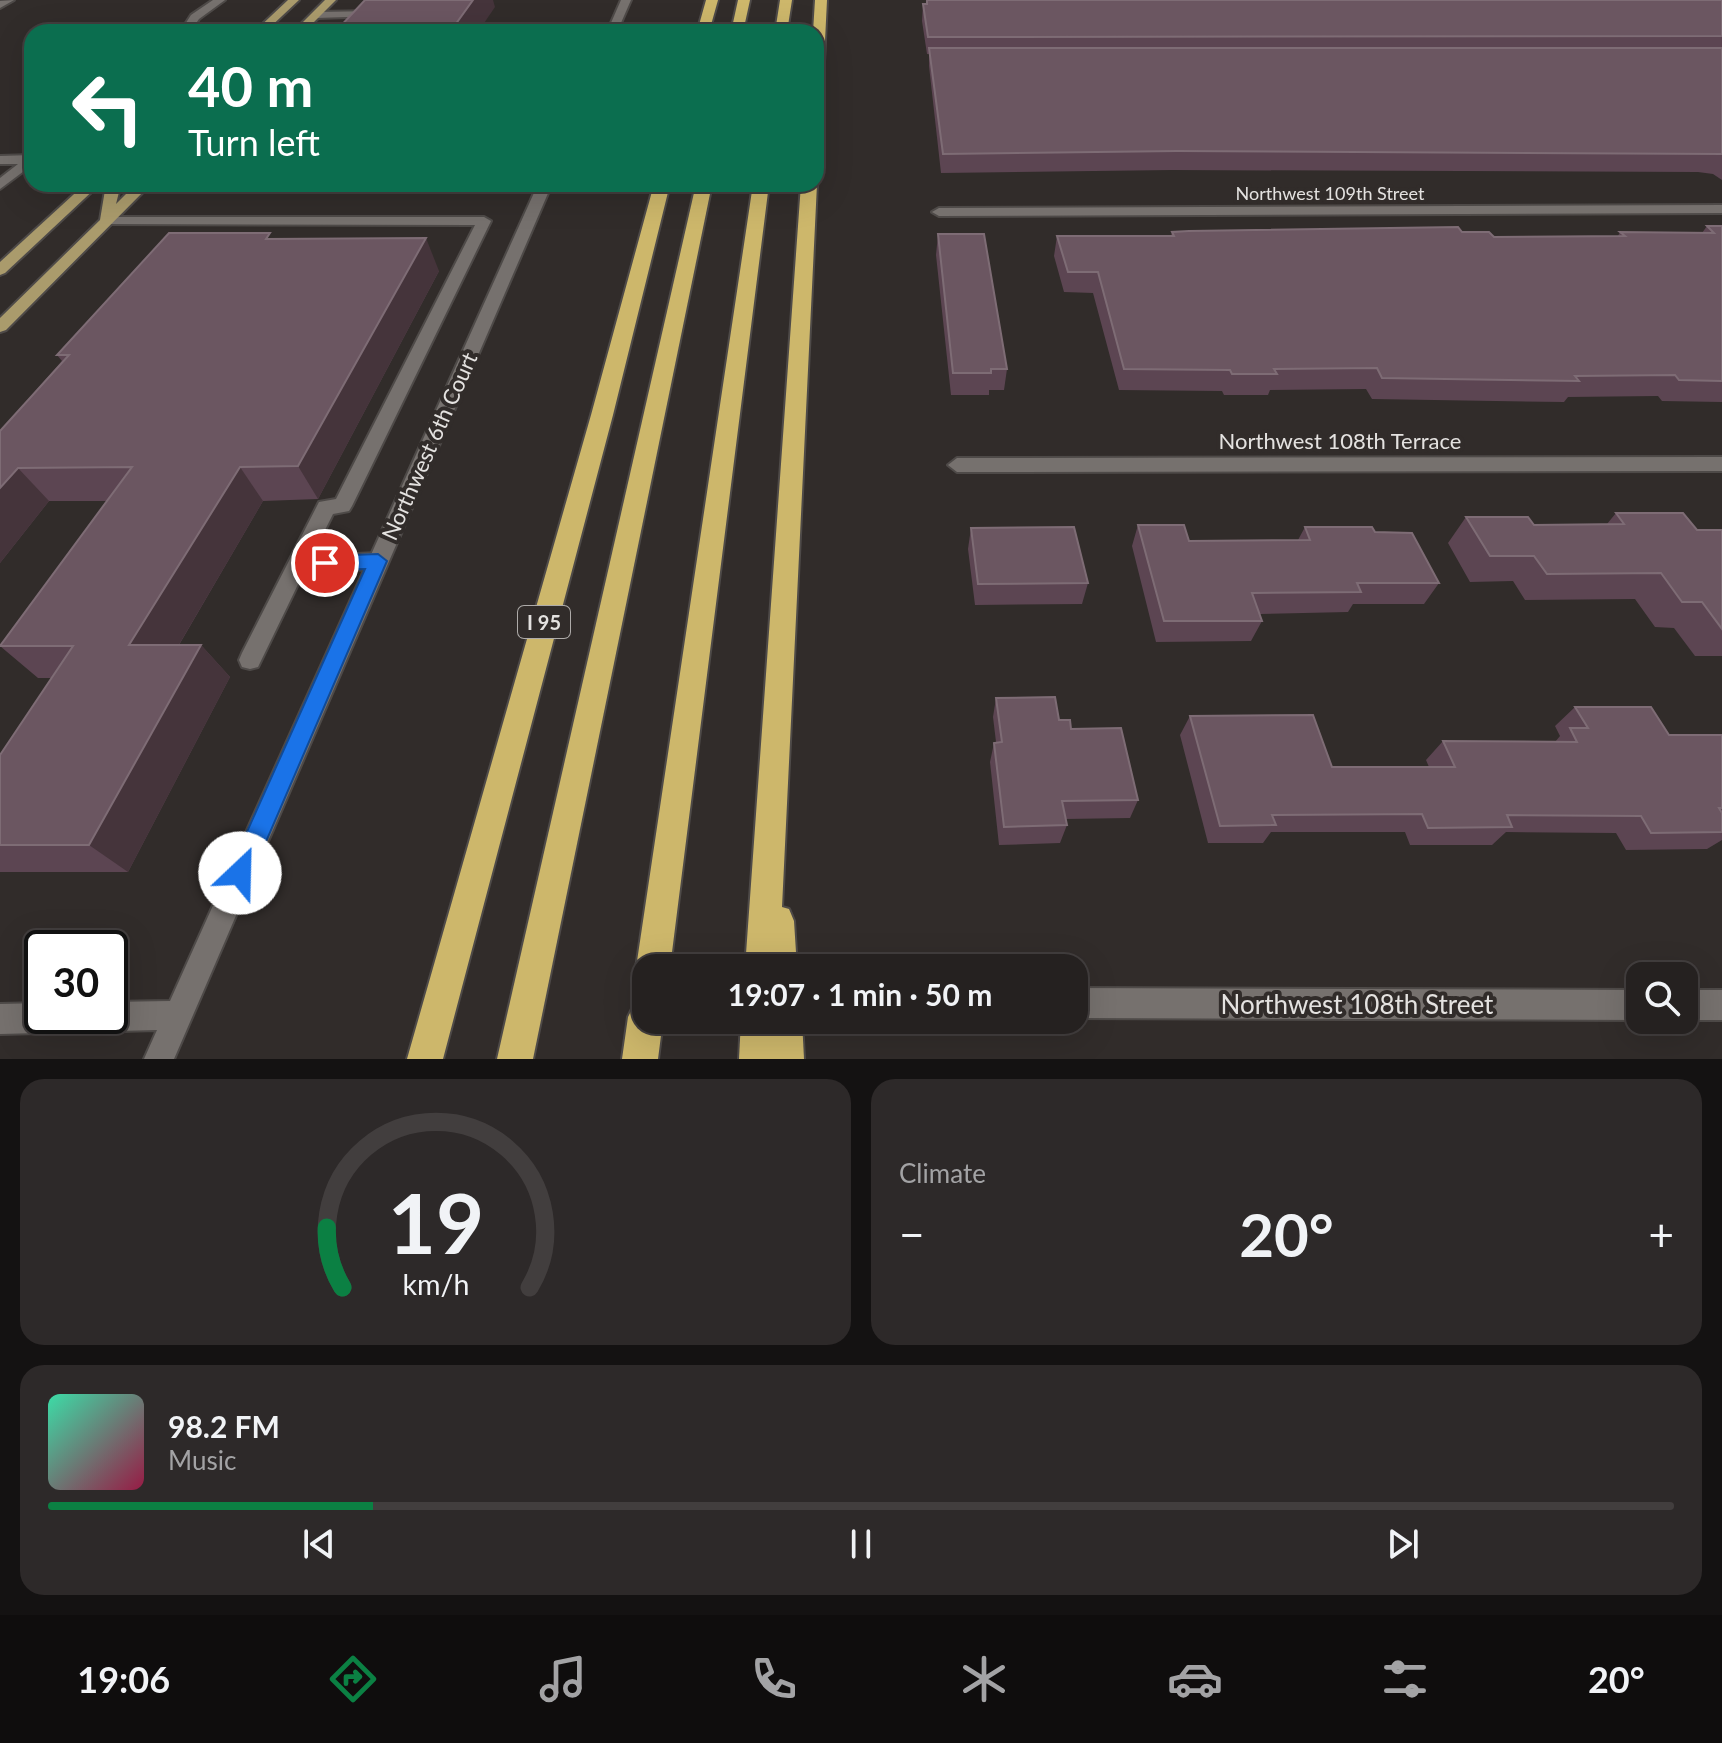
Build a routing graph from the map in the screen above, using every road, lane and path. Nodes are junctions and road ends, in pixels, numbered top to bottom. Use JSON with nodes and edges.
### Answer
{"nodes":[{"id":1,"x":9,"y":0,"type":"edge"},
{"id":2,"x":220,"y":0,"type":"edge"},
{"id":3,"x":294,"y":0,"type":"edge"},
{"id":4,"x":331,"y":0,"type":"edge"},
{"id":5,"x":626,"y":0,"type":"edge"},
{"id":6,"x":712,"y":0,"type":"edge"},
{"id":7,"x":744,"y":0,"type":"edge"},
{"id":8,"x":786,"y":0,"type":"edge"},
{"id":9,"x":821,"y":0,"type":"edge"},
{"id":10,"x":0,"y":5,"type":"edge"},
{"id":11,"x":393,"y":14,"type":"edge"},
{"id":12,"x":316,"y":15,"type":"junction"},
{"id":13,"x":190,"y":24,"type":"edge"},
{"id":14,"x":268,"y":24,"type":"edge"},
{"id":15,"x":306,"y":24,"type":"edge"},
{"id":16,"x":616,"y":24,"type":"edge"},
{"id":17,"x":705,"y":24,"type":"edge"},
{"id":18,"x":739,"y":24,"type":"edge"},
{"id":19,"x":782,"y":24,"type":"edge"},
{"id":20,"x":820,"y":24,"type":"edge"},
{"id":21,"x":24,"y":159,"type":"edge"},
{"id":22,"x":0,"y":160,"type":"edge"},
{"id":23,"x":24,"y":165,"type":"edge"},
{"id":24,"x":24,"y":180,"type":"edge"},
{"id":25,"x":4,"y":182,"type":"edge"},
{"id":26,"x":84,"y":192,"type":"edge"},
{"id":27,"x":110,"y":192,"type":"edge"},
{"id":28,"x":136,"y":192,"type":"edge"},
{"id":29,"x":541,"y":192,"type":"edge"},
{"id":30,"x":660,"y":192,"type":"edge"},
{"id":31,"x":702,"y":192,"type":"edge"},
{"id":32,"x":760,"y":192,"type":"edge"},
{"id":33,"x":809,"y":192,"type":"edge"},
{"id":34,"x":1722,"y":209,"type":"edge"},
{"id":35,"x":939,"y":212,"type":"dead end"},
{"id":36,"x":107,"y":221,"type":"junction"},
{"id":37,"x":0,"y":270,"type":"edge"},
{"id":38,"x":0,"y":327,"type":"edge"},
{"id":39,"x":1722,"y":464,"type":"edge"},
{"id":40,"x":957,"y":465,"type":"dead end"},
{"id":41,"x":378,"y":561,"type":"junction"},
{"id":42,"x":298,"y":564,"type":"junction"},
{"id":43,"x":250,"y":660,"type":"dead end"},
{"id":44,"x":770,"y":815,"type":"junction"},
{"id":45,"x":655,"y":954,"type":"edge"},
{"id":46,"x":763,"y":954,"type":"edge"},
{"id":47,"x":779,"y":954,"type":"edge"},
{"id":48,"x":1088,"y":1003,"type":"edge"},
{"id":49,"x":1626,"y":1005,"type":"edge"},
{"id":50,"x":1698,"y":1005,"type":"edge"},
{"id":51,"x":1722,"y":1005,"type":"edge"},
{"id":52,"x":178,"y":1015,"type":"junction"},
{"id":53,"x":0,"y":1019,"type":"edge"},
{"id":54,"x":644,"y":1034,"type":"edge"},
{"id":55,"x":758,"y":1034,"type":"edge"},
{"id":56,"x":785,"y":1034,"type":"edge"},
{"id":57,"x":159,"y":1059,"type":"edge"},
{"id":58,"x":425,"y":1059,"type":"edge"},
{"id":59,"x":515,"y":1059,"type":"edge"},
{"id":60,"x":640,"y":1059,"type":"edge"},
{"id":61,"x":757,"y":1059,"type":"edge"},
{"id":62,"x":786,"y":1059,"type":"edge"}],
"edges":[{"from":1,"to":10,"type":"street"},
{"from":2,"to":13,"type":"street"},
{"from":3,"to":14,"type":"main road"},
{"from":4,"to":12,"type":"main road"},
{"from":5,"to":16,"type":"street"},
{"from":6,"to":17,"type":"highway"},
{"from":7,"to":18,"type":"highway"},
{"from":8,"to":19,"type":"highway"},
{"from":9,"to":20,"type":"highway"},
{"from":11,"to":12,"type":"street"},
{"from":12,"to":15,"type":"main road"},
{"from":21,"to":22,"type":"street"},
{"from":23,"to":25,"type":"street"},
{"from":24,"to":25,"type":"street"},
{"from":26,"to":37,"type":"main road"},
{"from":27,"to":36,"type":"main road"},
{"from":28,"to":36,"type":"main road"},
{"from":29,"to":41,"type":"street","name":"Northwest 6th Court"},
{"from":30,"to":58,"type":"highway","number":"I 95"},
{"from":31,"to":59,"type":"highway"},
{"from":32,"to":45,"type":"highway"},
{"from":33,"to":44,"type":"highway"},
{"from":34,"to":35,"type":"street","name":"Northwest 109th Street"},
{"from":36,"to":38,"type":"main road"},
{"from":36,"to":42,"type":"street"},
{"from":39,"to":40,"type":"street","name":"Northwest 108th Terrace"},
{"from":41,"to":42,"type":"street"},
{"from":41,"to":52,"type":"street","name":"Northwest 6th Court"},
{"from":42,"to":43,"type":"street"},
{"from":44,"to":46,"type":"highway"},
{"from":44,"to":47,"type":"highway"},
{"from":48,"to":49,"type":"street","name":"Northwest 108th Street"},
{"from":50,"to":51,"type":"street"},
{"from":52,"to":53,"type":"street"},
{"from":52,"to":57,"type":"street","name":"Northwest 6th Court"},
{"from":54,"to":60,"type":"highway"},
{"from":55,"to":61,"type":"highway"},
{"from":56,"to":62,"type":"highway"}]}
